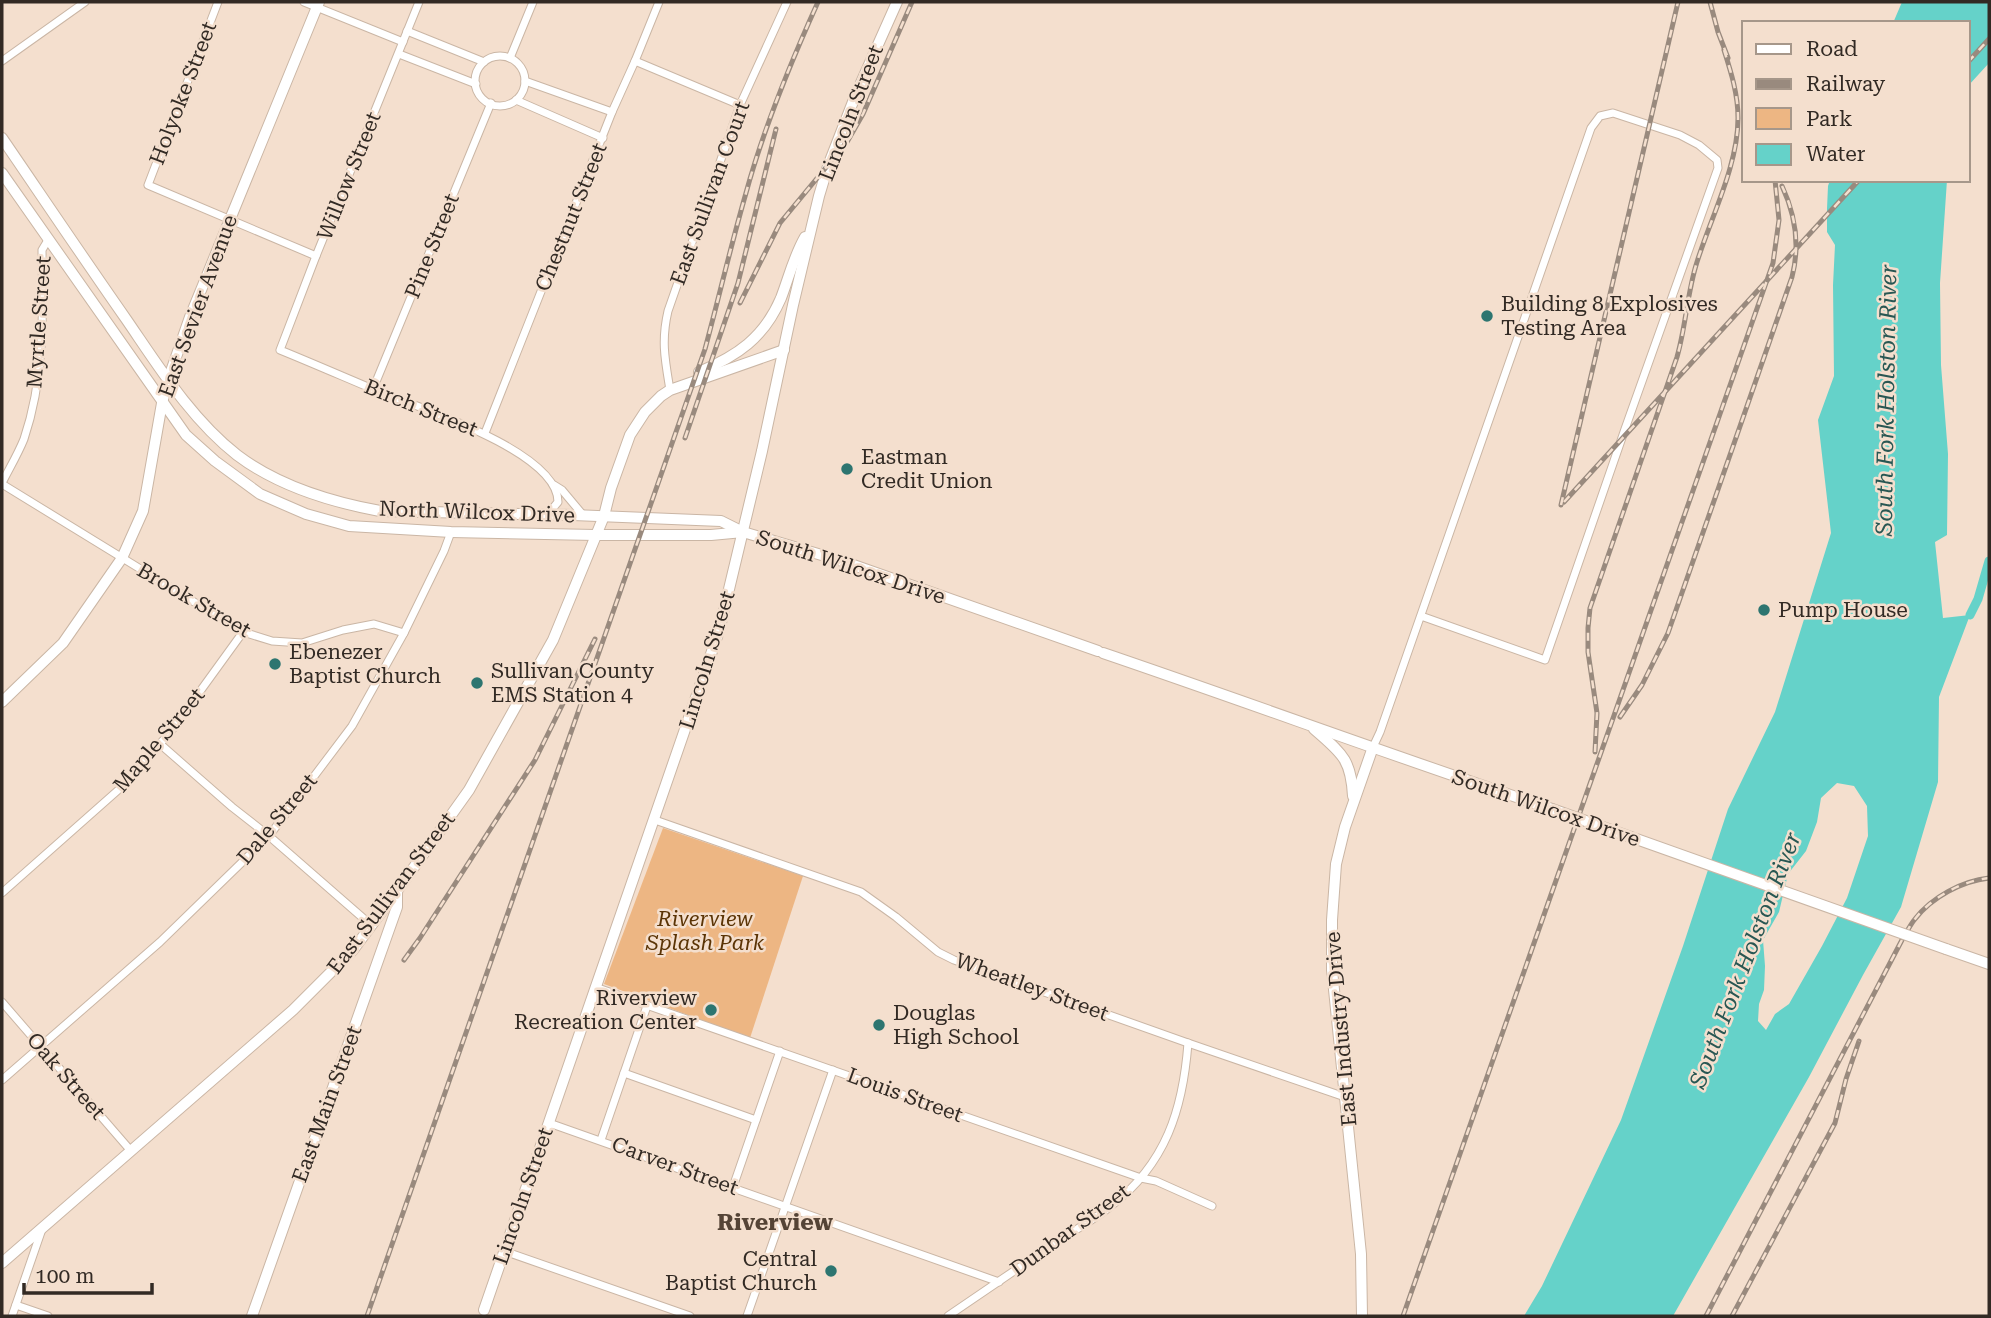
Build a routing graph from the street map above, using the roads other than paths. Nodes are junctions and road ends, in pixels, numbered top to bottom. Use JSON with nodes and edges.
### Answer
{"nodes":[{"id":1,"x":85,"y":2,"type":"edge"},
{"id":2,"x":218,"y":2,"type":"edge"},
{"id":3,"x":304,"y":2,"type":"edge"},
{"id":4,"x":419,"y":2,"type":"edge"},
{"id":5,"x":533,"y":2,"type":"edge"},
{"id":6,"x":659,"y":2,"type":"edge"},
{"id":7,"x":787,"y":2,"type":"edge"},
{"id":8,"x":897,"y":2,"type":"edge"},
{"id":9,"x":318,"y":4,"type":"edge"},
{"id":10,"x":407,"y":31,"type":"junction"},
{"id":11,"x":403,"y":42,"type":"junction"},
{"id":12,"x":399,"y":54,"type":"junction"},
{"id":13,"x":510,"y":58,"type":"junction"},
{"id":14,"x":2,"y":61,"type":"edge"},
{"id":15,"x":635,"y":61,"type":"junction"},
{"id":16,"x":484,"y":62,"type":"junction"},
{"id":17,"x":525,"y":81,"type":"junction"},
{"id":18,"x":476,"y":84,"type":"junction"},
{"id":19,"x":516,"y":100,"type":"junction"},
{"id":20,"x":491,"y":103,"type":"junction"},
{"id":21,"x":740,"y":105,"type":"junction"},
{"id":22,"x":612,"y":112,"type":"junction"},
{"id":23,"x":2,"y":138,"type":"edge"},
{"id":24,"x":603,"y":138,"type":"junction"},
{"id":25,"x":2,"y":173,"type":"edge"},
{"id":26,"x":229,"y":219,"type":"junction"},
{"id":27,"x":811,"y":226,"type":"junction"},
{"id":28,"x":64,"y":229,"type":"junction"},
{"id":29,"x":48,"y":240,"type":"junction"},
{"id":30,"x":316,"y":256,"type":"junction"},
{"id":31,"x":280,"y":350,"type":"joint"},
{"id":32,"x":784,"y":350,"type":"junction"},
{"id":33,"x":133,"y":362,"type":"junction"},
{"id":34,"x":168,"y":380,"type":"junction"},
{"id":35,"x":373,"y":389,"type":"junction"},
{"id":36,"x":670,"y":390,"type":"junction"},
{"id":37,"x":162,"y":403,"type":"junction"},
{"id":38,"x":207,"y":428,"type":"junction"},
{"id":39,"x":485,"y":433,"type":"junction"},
{"id":40,"x":2,"y":483,"type":"edge"},
{"id":41,"x":551,"y":483,"type":"junction"},
{"id":42,"x":321,"y":496,"type":"junction"},
{"id":43,"x":458,"y":513,"type":"junction"},
{"id":44,"x":548,"y":514,"type":"junction"},
{"id":45,"x":583,"y":515,"type":"junction"},
{"id":46,"x":312,"y":516,"type":"junction"},
{"id":47,"x":604,"y":516,"type":"junction"},
{"id":48,"x":451,"y":532,"type":"junction"},
{"id":49,"x":743,"y":532,"type":"junction"},
{"id":50,"x":595,"y":535,"type":"junction"},
{"id":51,"x":122,"y":558,"type":"junction"},
{"id":52,"x":1421,"y":616,"type":"junction"},
{"id":53,"x":243,"y":632,"type":"junction"},
{"id":54,"x":404,"y":633,"type":"junction"},
{"id":55,"x":2,"y":702,"type":"edge"},
{"id":56,"x":1310,"y":725,"type":"junction"},
{"id":57,"x":160,"y":744,"type":"junction"},
{"id":58,"x":1373,"y":747,"type":"junction"},
{"id":59,"x":1353,"y":803,"type":"junction"},
{"id":60,"x":655,"y":820,"type":"junction"},
{"id":61,"x":269,"y":835,"type":"junction"},
{"id":62,"x":397,"y":891,"type":"junction"},
{"id":63,"x":2,"y":893,"type":"edge"},
{"id":64,"x":371,"y":925,"type":"junction"},
{"id":65,"x":1989,"y":964,"type":"edge"},
{"id":66,"x":595,"y":987,"type":"junction"},
{"id":67,"x":2,"y":1002,"type":"edge"},
{"id":68,"x":647,"y":1006,"type":"junction"},
{"id":69,"x":1188,"y":1043,"type":"junction"},
{"id":70,"x":40,"y":1046,"type":"junction"},
{"id":71,"x":780,"y":1051,"type":"junction"},
{"id":72,"x":833,"y":1070,"type":"junction"},
{"id":73,"x":624,"y":1073,"type":"junction"},
{"id":74,"x":2,"y":1080,"type":"edge"},
{"id":75,"x":1345,"y":1097,"type":"junction"},
{"id":76,"x":757,"y":1120,"type":"junction"},
{"id":77,"x":549,"y":1123,"type":"junction"},
{"id":78,"x":601,"y":1140,"type":"junction"},
{"id":79,"x":131,"y":1151,"type":"junction"},
{"id":80,"x":1141,"y":1178,"type":"junction"},
{"id":81,"x":733,"y":1187,"type":"junction"},
{"id":82,"x":787,"y":1206,"type":"junction"},
{"id":83,"x":1212,"y":1206,"type":"dead end"},
{"id":84,"x":43,"y":1228,"type":"junction"},
{"id":85,"x":504,"y":1251,"type":"junction"},
{"id":86,"x":2,"y":1263,"type":"edge"},
{"id":87,"x":999,"y":1282,"type":"junction"},
{"id":88,"x":16,"y":1305,"type":"junction"},
{"id":89,"x":484,"y":1310,"type":"dead end"},
{"id":90,"x":12,"y":1316,"type":"edge"},
{"id":91,"x":48,"y":1316,"type":"edge"},
{"id":92,"x":252,"y":1316,"type":"edge"},
{"id":93,"x":690,"y":1316,"type":"edge"},
{"id":94,"x":747,"y":1316,"type":"edge"},
{"id":95,"x":948,"y":1316,"type":"edge"},
{"id":96,"x":1362,"y":1316,"type":"edge"}],
"edges":[{"from":1,"to":14,"type":"street"},
{"from":2,"to":26,"type":"street","name":"Holyoke Street"},
{"from":3,"to":9,"type":"street"},
{"from":4,"to":10,"type":"street","name":"Willow Street"},
{"from":5,"to":13,"type":"street"},
{"from":6,"to":15,"type":"street","name":"Chestnut Street"},
{"from":7,"to":21,"type":"street","name":"East Sullivan Court"},
{"from":8,"to":27,"type":"main road","name":"Lincoln Street"},
{"from":9,"to":11,"type":"street"},
{"from":9,"to":26,"type":"main road","name":"East Sevier Avenue"},
{"from":10,"to":11,"type":"street","name":"Willow Street"},
{"from":10,"to":16,"type":"street"},
{"from":11,"to":12,"type":"street","name":"Willow Street"},
{"from":12,"to":18,"type":"street"},
{"from":12,"to":30,"type":"street","name":"Willow Street"},
{"from":13,"to":16,"type":"street"},
{"from":13,"to":17,"type":"street"},
{"from":15,"to":21,"type":"street"},
{"from":15,"to":22,"type":"street","name":"Chestnut Street"},
{"from":16,"to":18,"type":"street"},
{"from":17,"to":19,"type":"street"},
{"from":17,"to":22,"type":"street"},
{"from":18,"to":20,"type":"street"},
{"from":19,"to":20,"type":"street"},
{"from":19,"to":24,"type":"street"},
{"from":20,"to":35,"type":"street","name":"Pine Street"},
{"from":21,"to":36,"type":"street","name":"East Sullivan Court"},
{"from":22,"to":24,"type":"street","name":"Chestnut Street"},
{"from":23,"to":28,"type":"main road","name":"North Wilcox Drive"},
{"from":24,"to":39,"type":"street","name":"Chestnut Street"},
{"from":25,"to":29,"type":"main road","name":"North Wilcox Drive"},
{"from":26,"to":30,"type":"street"},
{"from":26,"to":34,"type":"main road","name":"East Sevier Avenue"},
{"from":27,"to":32,"type":"main road","name":"Lincoln Street"},
{"from":27,"to":36,"type":"main road"},
{"from":28,"to":29,"type":"main road"},
{"from":28,"to":34,"type":"main road","name":"North Wilcox Drive"},
{"from":29,"to":33,"type":"main road","name":"North Wilcox Drive"},
{"from":29,"to":40,"type":"street","name":"Myrtle Street"},
{"from":30,"to":31,"type":"street","name":"Willow Street"},
{"from":31,"to":35,"type":"street","name":"Birch Street"},
{"from":32,"to":36,"type":"main road"},
{"from":32,"to":49,"type":"main road","name":"Lincoln Street"},
{"from":33,"to":34,"type":"main road"},
{"from":33,"to":37,"type":"main road","name":"North Wilcox Drive"},
{"from":34,"to":37,"type":"main road","name":"East Sevier Avenue"},
{"from":34,"to":38,"type":"main road","name":"North Wilcox Drive"},
{"from":35,"to":39,"type":"street","name":"Birch Street"},
{"from":36,"to":47,"type":"main road"},
{"from":37,"to":38,"type":"main road"},
{"from":37,"to":46,"type":"main road","name":"North Wilcox Drive"},
{"from":37,"to":51,"type":"main road","name":"East Sevier Avenue"},
{"from":38,"to":42,"type":"main road","name":"North Wilcox Drive"},
{"from":39,"to":41,"type":"street","name":"Birch Street"},
{"from":40,"to":51,"type":"street","name":"Brook Street"},
{"from":41,"to":44,"type":"street"},
{"from":41,"to":45,"type":"street","name":"Birch Street"},
{"from":42,"to":43,"type":"main road","name":"North Wilcox Drive"},
{"from":42,"to":46,"type":"main road"},
{"from":43,"to":44,"type":"main road","name":"North Wilcox Drive"},
{"from":43,"to":48,"type":"main road"},
{"from":44,"to":45,"type":"main road","name":"North Wilcox Drive"},
{"from":45,"to":47,"type":"main road","name":"North Wilcox Drive"},
{"from":46,"to":48,"type":"main road","name":"North Wilcox Drive"},
{"from":47,"to":49,"type":"main road","name":"North Wilcox Drive"},
{"from":47,"to":50,"type":"main road"},
{"from":48,"to":50,"type":"main road","name":"North Wilcox Drive"},
{"from":48,"to":54,"type":"street","name":"Dale Street"},
{"from":49,"to":50,"type":"main road","name":"South Wilcox Drive"},
{"from":49,"to":56,"type":"main road","name":"South Wilcox Drive"},
{"from":49,"to":60,"type":"main road","name":"Lincoln Street"},
{"from":50,"to":62,"type":"main road","name":"East Sullivan Street"},
{"from":51,"to":53,"type":"street","name":"Brook Street"},
{"from":51,"to":55,"type":"main road","name":"East Sevier Avenue"},
{"from":52,"to":52,"type":"street"},
{"from":52,"to":58,"type":"street"},
{"from":53,"to":54,"type":"street","name":"Brook Street"},
{"from":53,"to":57,"type":"street","name":"Maple Street"},
{"from":54,"to":61,"type":"street","name":"Dale Street"},
{"from":56,"to":58,"type":"main road","name":"South Wilcox Drive"},
{"from":56,"to":59,"type":"main road"},
{"from":57,"to":61,"type":"street"},
{"from":57,"to":63,"type":"street","name":"Maple Street"},
{"from":58,"to":59,"type":"main road","name":"East Industry Drive"},
{"from":58,"to":65,"type":"main road","name":"South Wilcox Drive","bridge":true},
{"from":59,"to":75,"type":"main road","name":"East Industry Drive"},
{"from":60,"to":66,"type":"main road","name":"Lincoln Street"},
{"from":60,"to":69,"type":"street","name":"Wheatley Street"},
{"from":61,"to":64,"type":"street"},
{"from":61,"to":70,"type":"street","name":"Dale Street"},
{"from":62,"to":64,"type":"main road","name":"East Sullivan Street"},
{"from":62,"to":92,"type":"main road","name":"East Main Street"},
{"from":64,"to":79,"type":"main road","name":"East Sullivan Street"},
{"from":66,"to":68,"type":"street","name":"Louis Street"},
{"from":66,"to":77,"type":"main road","name":"Lincoln Street"},
{"from":67,"to":70,"type":"street","name":"Oak Street"},
{"from":68,"to":71,"type":"street","name":"Louis Street"},
{"from":68,"to":73,"type":"street"},
{"from":69,"to":75,"type":"street","name":"Wheatley Street"},
{"from":69,"to":80,"type":"street","name":"Dunbar Street"},
{"from":70,"to":74,"type":"street","name":"Dale Street"},
{"from":70,"to":79,"type":"street","name":"Oak Street"},
{"from":71,"to":72,"type":"street","name":"Louis Street"},
{"from":71,"to":76,"type":"street"},
{"from":72,"to":80,"type":"street","name":"Louis Street"},
{"from":72,"to":82,"type":"street"},
{"from":73,"to":76,"type":"street"},
{"from":73,"to":78,"type":"street"},
{"from":75,"to":96,"type":"main road","name":"East Industry Drive"},
{"from":76,"to":81,"type":"street"},
{"from":77,"to":78,"type":"street","name":"Carver Street"},
{"from":77,"to":85,"type":"main road","name":"Lincoln Street"},
{"from":78,"to":81,"type":"street","name":"Carver Street"},
{"from":79,"to":84,"type":"main road","name":"East Sullivan Street"},
{"from":80,"to":83,"type":"street","name":"Louis Street"},
{"from":80,"to":87,"type":"street","name":"Dunbar Street"},
{"from":81,"to":82,"type":"street","name":"Carver Street"},
{"from":82,"to":87,"type":"street","name":"Carver Street"},
{"from":82,"to":94,"type":"street"},
{"from":84,"to":86,"type":"main road","name":"East Sullivan Street"},
{"from":84,"to":88,"type":"street"},
{"from":85,"to":89,"type":"main road","name":"Lincoln Street"},
{"from":85,"to":93,"type":"street"},
{"from":87,"to":95,"type":"street","name":"Dunbar Street"},
{"from":88,"to":90,"type":"street"},
{"from":88,"to":91,"type":"street"}]}
